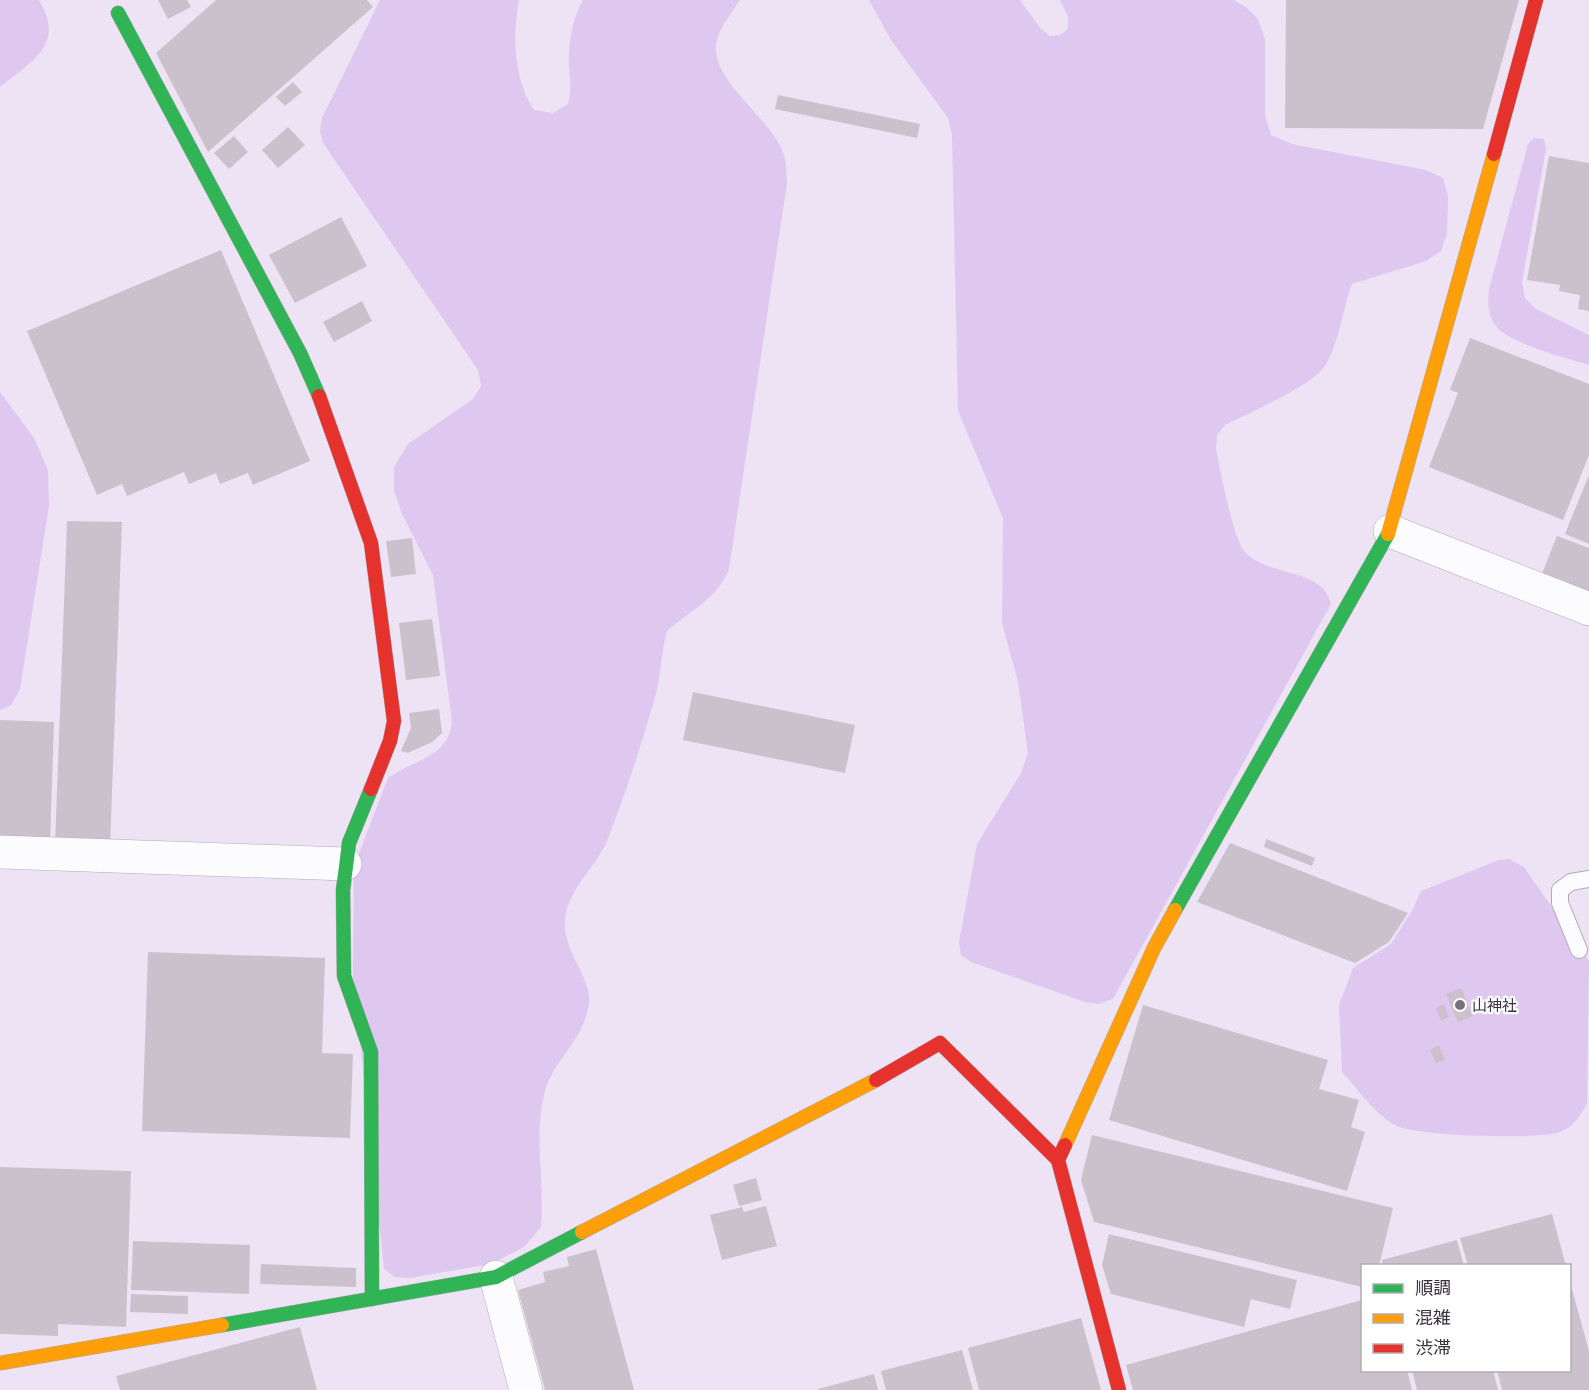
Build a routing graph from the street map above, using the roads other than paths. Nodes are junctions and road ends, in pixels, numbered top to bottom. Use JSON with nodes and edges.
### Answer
{"nodes":[{"id":1,"x":1536,"y":0,"type":"edge"},
{"id":2,"x":118,"y":13,"type":"dead end"},
{"id":3,"x":1390,"y":531,"type":"junction"},
{"id":4,"x":1589,"y":609,"type":"edge"},
{"id":5,"x":0,"y":852,"type":"edge"},
{"id":6,"x":345,"y":864,"type":"junction"},
{"id":7,"x":1589,"y":879,"type":"edge"},
{"id":8,"x":1579,"y":950,"type":"dead end"},
{"id":9,"x":1058,"y":1160,"type":"junction"},
{"id":10,"x":496,"y":1277,"type":"junction"},
{"id":11,"x":372,"y":1299,"type":"junction"},
{"id":12,"x":0,"y":1363,"type":"edge"},
{"id":13,"x":526,"y":1390,"type":"edge"},
{"id":14,"x":1119,"y":1390,"type":"edge"}],
"edges":[{"from":1,"to":3,"type":"street"},
{"from":2,"to":6,"type":"street"},
{"from":3,"to":4,"type":"street"},
{"from":3,"to":9,"type":"street"},
{"from":5,"to":6,"type":"street"},
{"from":6,"to":11,"type":"street"},
{"from":7,"to":8,"type":"lane"},
{"from":9,"to":10,"type":"street"},
{"from":9,"to":14,"type":"street"},
{"from":10,"to":11,"type":"street"},
{"from":10,"to":13,"type":"street"},
{"from":11,"to":12,"type":"street"}]}
